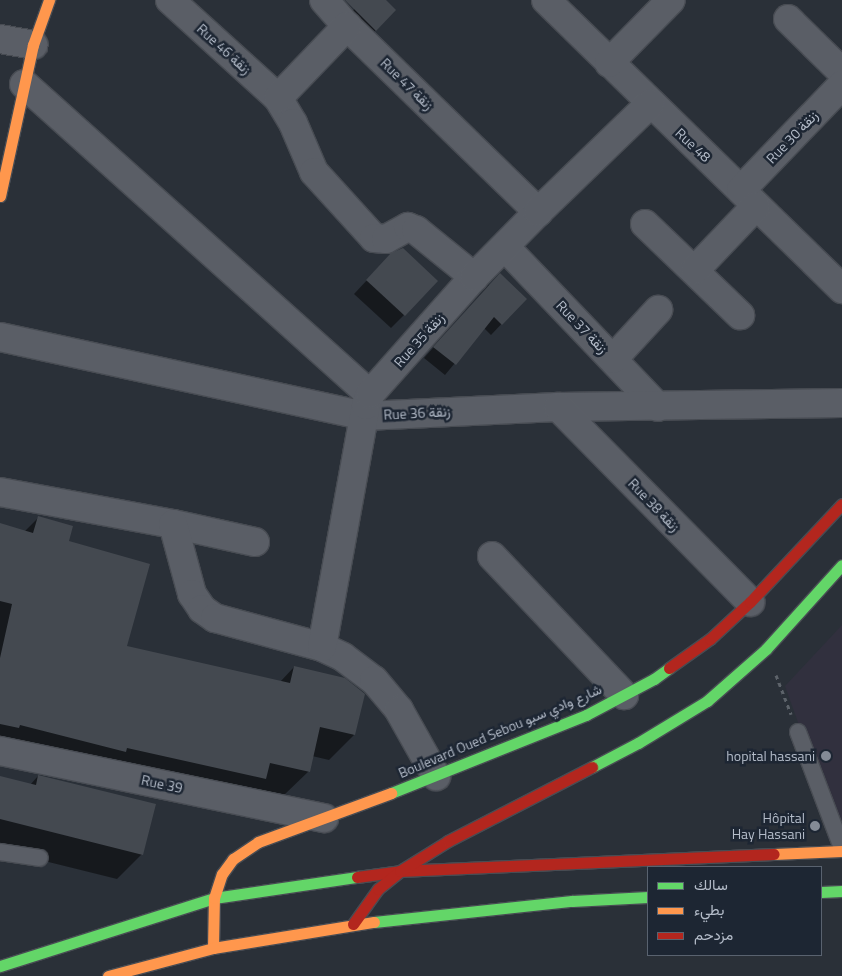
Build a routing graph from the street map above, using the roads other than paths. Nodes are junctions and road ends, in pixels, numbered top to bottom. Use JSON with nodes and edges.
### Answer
{"nodes":[{"id":1,"x":49,"y":0,"type":"edge"},
{"id":2,"x":170,"y":0,"type":"edge"},
{"id":3,"x":324,"y":0,"type":"edge"},
{"id":4,"x":546,"y":0,"type":"edge"},
{"id":5,"x":671,"y":0,"type":"edge"},
{"id":6,"x":788,"y":19,"type":"dead end"},
{"id":7,"x":348,"y":26,"type":"junction"},
{"id":8,"x":0,"y":38,"type":"edge"},
{"id":9,"x":33,"y":44,"type":"junction"},
{"id":10,"x":609,"y":63,"type":"junction"},
{"id":11,"x":842,"y":72,"type":"edge"},
{"id":12,"x":24,"y":84,"type":"junction"},
{"id":13,"x":842,"y":85,"type":"edge"},
{"id":14,"x":278,"y":98,"type":"junction"},
{"id":15,"x":650,"y":104,"type":"junction"},
{"id":16,"x":0,"y":196,"type":"edge"},
{"id":17,"x":749,"y":198,"type":"junction"},
{"id":18,"x":538,"y":212,"type":"junction"},
{"id":19,"x":645,"y":224,"type":"dead end"},
{"id":20,"x":505,"y":247,"type":"junction"},
{"id":21,"x":695,"y":270,"type":"junction"},
{"id":22,"x":474,"y":277,"type":"junction"},
{"id":23,"x":840,"y":282,"type":"edge"},
{"id":24,"x":658,"y":310,"type":"dead end"},
{"id":25,"x":740,"y":315,"type":"dead end"},
{"id":26,"x":0,"y":336,"type":"edge"},
{"id":27,"x":613,"y":359,"type":"junction"},
{"id":28,"x":842,"y":403,"type":"edge"},
{"id":29,"x":368,"y":405,"type":"junction"},
{"id":30,"x":558,"y":407,"type":"junction"},
{"id":31,"x":658,"y":407,"type":"junction"},
{"id":32,"x":0,"y":492,"type":"edge"},
{"id":33,"x":842,"y":504,"type":"edge"},
{"id":34,"x":173,"y":524,"type":"junction"},
{"id":35,"x":255,"y":542,"type":"dead end"},
{"id":36,"x":492,"y":556,"type":"dead end"},
{"id":37,"x":842,"y":565,"type":"edge"},
{"id":38,"x":750,"y":602,"type":"junction"},
{"id":39,"x":322,"y":647,"type":"junction"},
{"id":40,"x":624,"y":695,"type":"junction"},
{"id":41,"x":798,"y":732,"type":"road end"},
{"id":42,"x":0,"y":751,"type":"edge"},
{"id":43,"x":436,"y":776,"type":"junction"},
{"id":44,"x":324,"y":818,"type":"junction"},
{"id":45,"x":842,"y":850,"type":"edge"},
{"id":46,"x":0,"y":852,"type":"edge"},
{"id":47,"x":40,"y":858,"type":"dead end"},
{"id":48,"x":400,"y":871,"type":"junction"},
{"id":49,"x":842,"y":891,"type":"edge"},
{"id":50,"x":822,"y":892,"type":"edge"},
{"id":51,"x":214,"y":898,"type":"junction"},
{"id":52,"x":647,"y":898,"type":"edge"},
{"id":53,"x":353,"y":924,"type":"junction"},
{"id":54,"x":213,"y":948,"type":"junction"},
{"id":55,"x":0,"y":966,"type":"edge"},
{"id":56,"x":108,"y":976,"type":"edge"}],
"edges":[{"from":1,"to":9,"type":"street"},
{"from":2,"to":14,"type":"street","name":"Rue 46 زنقة"},
{"from":3,"to":7,"type":"street","name":"Rue 47 زنقة"},
{"from":4,"to":10,"type":"street","name":"Rue 48"},
{"from":5,"to":10,"type":"street"},
{"from":6,"to":11,"type":"street"},
{"from":7,"to":14,"type":"street"},
{"from":7,"to":18,"type":"street","name":"Rue 47 زنقة"},
{"from":8,"to":9,"type":"street"},
{"from":9,"to":12,"type":"street"},
{"from":10,"to":15,"type":"street","name":"Rue 48"},
{"from":12,"to":16,"type":"street"},
{"from":12,"to":29,"type":"street"},
{"from":13,"to":17,"type":"street","name":"Rue 30 زنقة"},
{"from":14,"to":22,"type":"street","name":"Rue 46 زنقة"},
{"from":15,"to":17,"type":"street","name":"Rue 48"},
{"from":15,"to":18,"type":"street","name":"Rue 35 زنقة"},
{"from":17,"to":21,"type":"street","name":"Rue 30 زنقة"},
{"from":17,"to":23,"type":"street","name":"Rue 48"},
{"from":18,"to":20,"type":"street","name":"Rue 35 زنقة"},
{"from":19,"to":21,"type":"street"},
{"from":20,"to":22,"type":"street","name":"Rue 35 زنقة"},
{"from":20,"to":27,"type":"street","name":"Rue 37 زنقة"},
{"from":21,"to":25,"type":"street"},
{"from":22,"to":29,"type":"street","name":"Rue 35 زنقة"},
{"from":24,"to":27,"type":"street"},
{"from":26,"to":29,"type":"street","name":"Rue 36 زنقة"},
{"from":27,"to":31,"type":"street","name":"Rue 37 زنقة"},
{"from":28,"to":31,"type":"street","name":"Rue 36 زنقة"},
{"from":29,"to":30,"type":"street","name":"Rue 36 زنقة"},
{"from":29,"to":39,"type":"street"},
{"from":30,"to":31,"type":"street","name":"Rue 36 زنقة"},
{"from":30,"to":38,"type":"street","name":"Rue 38 زنقة"},
{"from":32,"to":34,"type":"street"},
{"from":33,"to":38,"type":"street","name":"Boulevard Oued Sebou شارع وادي سبو"},
{"from":34,"to":35,"type":"street"},
{"from":34,"to":39,"type":"street"},
{"from":36,"to":40,"type":"street"},
{"from":37,"to":48,"type":"street"},
{"from":38,"to":40,"type":"street","name":"Boulevard Oued Sebou شارع وادي سبو"},
{"from":39,"to":43,"type":"street"},
{"from":40,"to":43,"type":"street","name":"Boulevard Oued Sebou شارع وادي سبو"},
{"from":41,"to":45,"type":"lane"},
{"from":42,"to":44,"type":"street","name":"Rue 39"},
{"from":43,"to":44,"type":"street","name":"Boulevard Oued Sebou شارع وادي سبو"},
{"from":44,"to":51,"type":"street","name":"Boulevard Oued Sebou شارع وادي سبو"},
{"from":45,"to":48,"type":"street"},
{"from":46,"to":47,"type":"lane"},
{"from":48,"to":51,"type":"street"},
{"from":48,"to":53,"type":"street"},
{"from":49,"to":50,"type":"street"},
{"from":51,"to":54,"type":"street","name":"Boulevard Oued Sebou شارع وادي سبو"},
{"from":51,"to":55,"type":"street"},
{"from":52,"to":53,"type":"street"},
{"from":53,"to":54,"type":"street"},
{"from":54,"to":56,"type":"street"}]}
